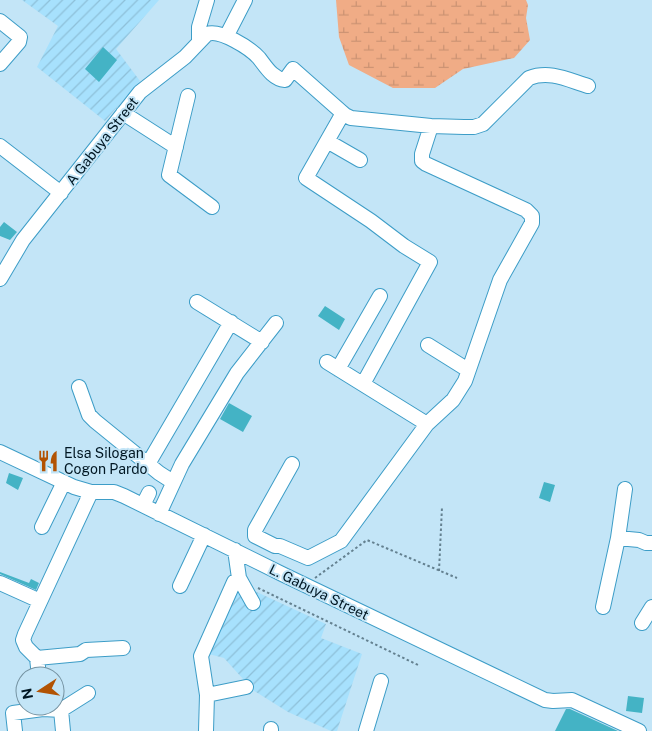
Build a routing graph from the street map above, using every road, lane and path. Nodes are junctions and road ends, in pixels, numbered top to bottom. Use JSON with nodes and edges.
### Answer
{"nodes":[{"id":1,"x":207,"y":0,"type":"edge"},
{"id":2,"x":245,"y":0,"type":"edge"},
{"id":3,"x":0,"y":21,"type":"edge"},
{"id":4,"x":227,"y":35,"type":"junction"},
{"id":5,"x":199,"y":42,"type":"junction"},
{"id":6,"x":0,"y":64,"type":"edge"},
{"id":7,"x":588,"y":86,"type":"dead end"},
{"id":8,"x":188,"y":96,"type":"dead end"},
{"id":9,"x":123,"y":113,"type":"junction"},
{"id":10,"x":342,"y":113,"type":"junction"},
{"id":11,"x":430,"y":126,"type":"junction"},
{"id":12,"x":327,"y":141,"type":"junction"},
{"id":13,"x":0,"y":146,"type":"edge"},
{"id":14,"x":176,"y":147,"type":"junction"},
{"id":15,"x":360,"y":160,"type":"dead end"},
{"id":16,"x":61,"y":193,"type":"junction"},
{"id":17,"x":212,"y":207,"type":"dead end"},
{"id":18,"x":0,"y":279,"type":"edge"},
{"id":19,"x":380,"y":296,"type":"dead end"},
{"id":20,"x":197,"y":302,"type":"dead end"},
{"id":21,"x":231,"y":322,"type":"junction"},
{"id":22,"x":276,"y":324,"type":"dead end"},
{"id":23,"x":262,"y":342,"type":"junction"},
{"id":24,"x":428,"y":345,"type":"dead end"},
{"id":25,"x":468,"y":370,"type":"junction"},
{"id":26,"x":363,"y":384,"type":"junction"},
{"id":27,"x":79,"y":387,"type":"dead end"},
{"id":28,"x":427,"y":424,"type":"junction"},
{"id":29,"x":0,"y":452,"type":"edge"},
{"id":30,"x":148,"y":464,"type":"junction"},
{"id":31,"x":292,"y":464,"type":"dead end"},
{"id":32,"x":64,"y":482,"type":"junction"},
{"id":33,"x":173,"y":482,"type":"junction"},
{"id":34,"x":625,"y":489,"type":"dead end"},
{"id":35,"x":91,"y":492,"type":"junction"},
{"id":36,"x":442,"y":506,"type":"dead end"},
{"id":37,"x":159,"y":514,"type":"junction"},
{"id":38,"x":42,"y":527,"type":"dead end"},
{"id":39,"x":204,"y":535,"type":"junction"},
{"id":40,"x":618,"y":538,"type":"junction"},
{"id":41,"x":652,"y":543,"type":"edge"},
{"id":42,"x":274,"y":546,"type":"junction"},
{"id":43,"x":235,"y":550,"type":"junction"},
{"id":44,"x":266,"y":566,"type":"junction"},
{"id":45,"x":439,"y":571,"type":"junction"},
{"id":46,"x":239,"y":578,"type":"junction"},
{"id":47,"x":457,"y":578,"type":"dead end"},
{"id":48,"x":0,"y":583,"type":"edge"},
{"id":49,"x":305,"y":585,"type":"junction"},
{"id":50,"x":180,"y":586,"type":"dead end"},
{"id":51,"x":40,"y":601,"type":"junction"},
{"id":52,"x":253,"y":603,"type":"dead end"},
{"id":53,"x":604,"y":607,"type":"dead end"},
{"id":54,"x":652,"y":607,"type":"edge"},
{"id":55,"x":642,"y":624,"type":"dead end"},
{"id":56,"x":123,"y":648,"type":"dead end"},
{"id":57,"x":37,"y":658,"type":"junction"},
{"id":58,"x":418,"y":665,"type":"dead end"},
{"id":59,"x":38,"y":666,"type":"edge"},
{"id":60,"x":381,"y":681,"type":"dead end"},
{"id":61,"x":246,"y":687,"type":"dead end"},
{"id":62,"x":88,"y":693,"type":"dead end"},
{"id":63,"x":207,"y":695,"type":"junction"},
{"id":64,"x":65,"y":707,"type":"edge"},
{"id":65,"x":15,"y":713,"type":"edge"},
{"id":66,"x":62,"y":716,"type":"edge"},
{"id":67,"x":14,"y":731,"type":"edge"},
{"id":68,"x":63,"y":731,"type":"edge"},
{"id":69,"x":206,"y":731,"type":"edge"},
{"id":70,"x":366,"y":731,"type":"edge"},
{"id":71,"x":638,"y":731,"type":"edge"}],
"edges":[{"from":1,"to":5,"type":"street"},
{"from":2,"to":4,"type":"street"},
{"from":3,"to":6,"type":"street"},
{"from":4,"to":5,"type":"street","name":"A Gabuya Street"},
{"from":4,"to":10,"type":"street"},
{"from":5,"to":9,"type":"street","name":"A Gabuya Street"},
{"from":7,"to":11,"type":"street"},
{"from":8,"to":14,"type":"street"},
{"from":9,"to":14,"type":"street"},
{"from":9,"to":16,"type":"street","name":"A Gabuya Street"},
{"from":10,"to":11,"type":"street"},
{"from":10,"to":12,"type":"street"},
{"from":11,"to":25,"type":"street"},
{"from":12,"to":15,"type":"street"},
{"from":12,"to":26,"type":"street"},
{"from":13,"to":16,"type":"street"},
{"from":14,"to":17,"type":"street"},
{"from":16,"to":18,"type":"street","name":"A Gabuya Street"},
{"from":19,"to":26,"type":"street"},
{"from":20,"to":21,"type":"street"},
{"from":21,"to":23,"type":"street"},
{"from":21,"to":30,"type":"street"},
{"from":22,"to":23,"type":"street"},
{"from":23,"to":33,"type":"street"},
{"from":24,"to":25,"type":"street"},
{"from":25,"to":28,"type":"street"},
{"from":26,"to":28,"type":"street"},
{"from":27,"to":30,"type":"street"},
{"from":28,"to":42,"type":"street"},
{"from":29,"to":32,"type":"street","name":"L. Gabuya Street"},
{"from":30,"to":33,"type":"street"},
{"from":31,"to":42,"type":"street"},
{"from":32,"to":35,"type":"street","name":"L. Gabuya Street"},
{"from":32,"to":38,"type":"street"},
{"from":33,"to":37,"type":"street"},
{"from":34,"to":40,"type":"street"},
{"from":35,"to":37,"type":"street","name":"L. Gabuya Street"},
{"from":35,"to":51,"type":"street"},
{"from":36,"to":45,"type":"path"},
{"from":37,"to":39,"type":"street","name":"L. Gabuya Street"},
{"from":39,"to":43,"type":"street","name":"L. Gabuya Street"},
{"from":39,"to":50,"type":"street"},
{"from":40,"to":41,"type":"street"},
{"from":40,"to":53,"type":"street"},
{"from":42,"to":44,"type":"street"},
{"from":43,"to":44,"type":"street","name":"L. Gabuya Street"},
{"from":43,"to":46,"type":"street"},
{"from":44,"to":49,"type":"street","name":"L. Gabuya Street"},
{"from":45,"to":47,"type":"path"},
{"from":45,"to":49,"type":"path"},
{"from":46,"to":52,"type":"street"},
{"from":46,"to":58,"type":"path"},
{"from":46,"to":63,"type":"street"},
{"from":48,"to":51,"type":"street"},
{"from":49,"to":71,"type":"street","name":"L. Gabuya Street"},
{"from":51,"to":57,"type":"street"},
{"from":54,"to":55,"type":"street"},
{"from":56,"to":57,"type":"street"},
{"from":57,"to":59,"type":"street"},
{"from":60,"to":70,"type":"street"},
{"from":61,"to":63,"type":"street"},
{"from":62,"to":64,"type":"street"},
{"from":63,"to":69,"type":"street"},
{"from":65,"to":67,"type":"street"},
{"from":66,"to":68,"type":"street"}]}
